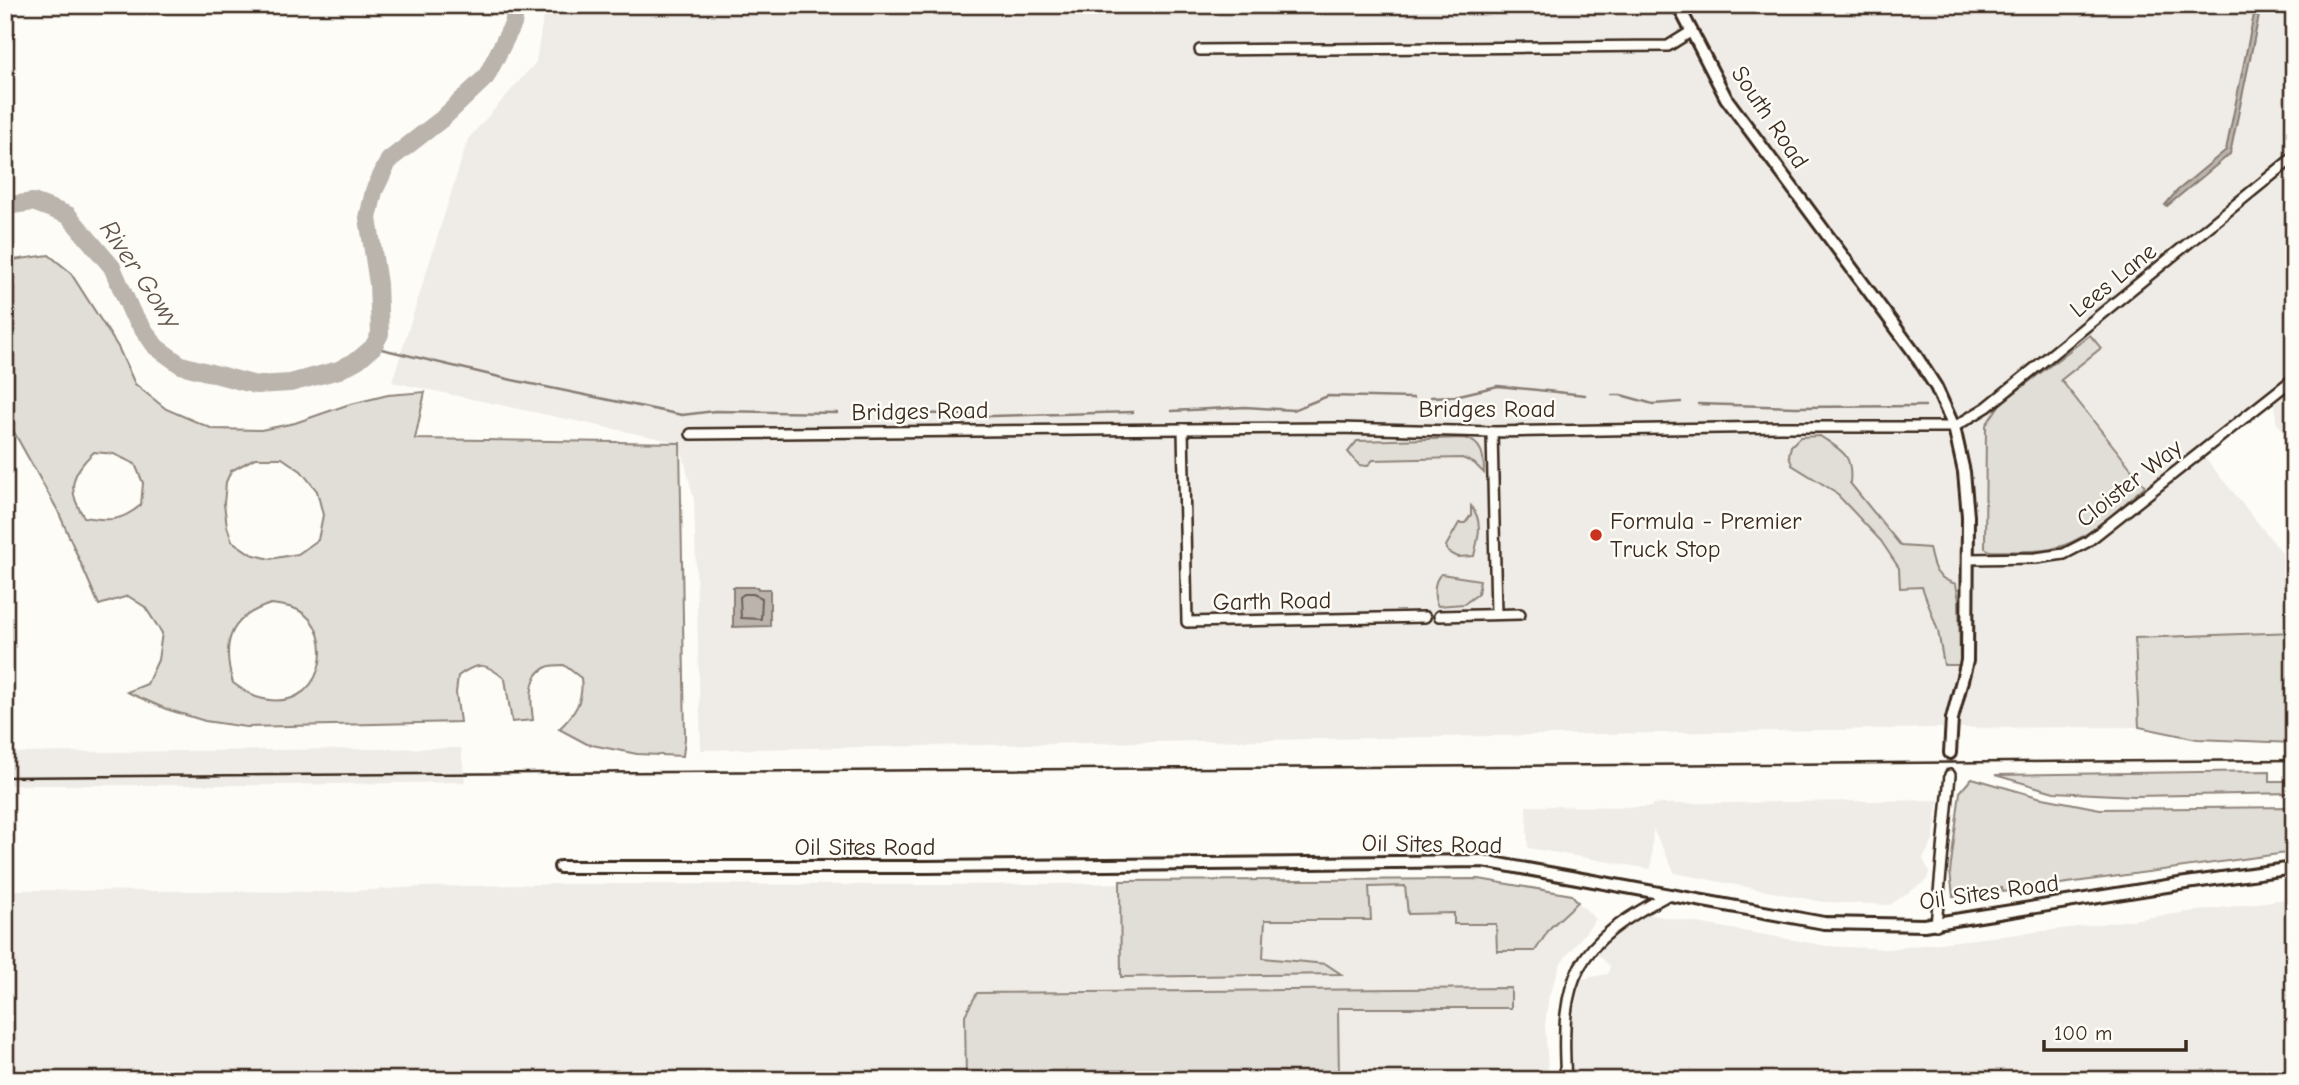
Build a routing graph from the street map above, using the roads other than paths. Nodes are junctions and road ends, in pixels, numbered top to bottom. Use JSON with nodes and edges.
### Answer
{"nodes":[{"id":1,"x":1678,"y":5,"type":"edge"},
{"id":2,"x":1692,"y":30,"type":"junction"},
{"id":3,"x":1200,"y":50,"type":"dead end"},
{"id":4,"x":2294,"y":157,"type":"edge"},
{"id":5,"x":2292,"y":380,"type":"edge"},
{"id":6,"x":1954,"y":427,"type":"junction"},
{"id":7,"x":1183,"y":429,"type":"junction"},
{"id":8,"x":1492,"y":432,"type":"junction"},
{"id":9,"x":691,"y":435,"type":"dead end"},
{"id":10,"x":1968,"y":559,"type":"junction"},
{"id":11,"x":1496,"y":614,"type":"junction"},
{"id":12,"x":1520,"y":614,"type":"dead end"},
{"id":13,"x":1439,"y":616,"type":"dead end"},
{"id":14,"x":1425,"y":617,"type":"dead end"},
{"id":15,"x":1950,"y":753,"type":"tunnel mouth"},
{"id":16,"x":1950,"y":775,"type":"tunnel mouth"},
{"id":17,"x":560,"y":867,"type":"dead end"},
{"id":18,"x":2294,"y":868,"type":"edge"},
{"id":19,"x":1668,"y":895,"type":"junction"},
{"id":20,"x":1936,"y":925,"type":"junction"},
{"id":21,"x":1566,"y":1080,"type":"edge"}],
"edges":[{"from":1,"to":2,"type":"street","name":"South Road"},
{"from":2,"to":3,"type":"street"},
{"from":2,"to":6,"type":"street","name":"South Road"},
{"from":4,"to":6,"type":"street","name":"Lees Lane"},
{"from":5,"to":10,"type":"street","name":"Cloister Way"},
{"from":6,"to":8,"type":"street","name":"Bridges Road"},
{"from":6,"to":10,"type":"street"},
{"from":7,"to":8,"type":"street","name":"Bridges Road"},
{"from":7,"to":9,"type":"street","name":"Bridges Road"},
{"from":7,"to":14,"type":"street","name":"Garth Road"},
{"from":8,"to":11,"type":"street"},
{"from":10,"to":15,"type":"street"},
{"from":11,"to":12,"type":"street"},
{"from":11,"to":13,"type":"street"},
{"from":16,"to":20,"type":"street"},
{"from":17,"to":19,"type":"street","name":"Oil Sites Road"},
{"from":18,"to":20,"type":"street","name":"Oil Sites Road"},
{"from":19,"to":20,"type":"street","name":"Oil Sites Road"},
{"from":19,"to":21,"type":"street"}]}
